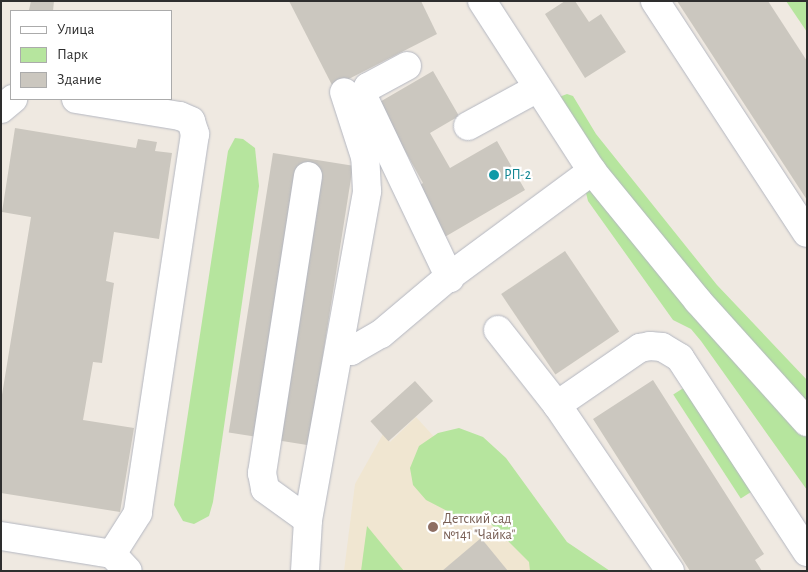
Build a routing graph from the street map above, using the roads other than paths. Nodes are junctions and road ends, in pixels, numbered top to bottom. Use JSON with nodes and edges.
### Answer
{"nodes":[{"id":1,"x":482,"y":1,"type":"edge"},
{"id":2,"x":655,"y":1,"type":"edge"},
{"id":3,"x":407,"y":66,"type":"dead end"},
{"id":4,"x":536,"y":89,"type":"junction"},
{"id":5,"x":344,"y":92,"type":"dead end"},
{"id":6,"x":11,"y":100,"type":"edge"},
{"id":7,"x":82,"y":100,"type":"edge"},
{"id":8,"x":1,"y":109,"type":"edge"},
{"id":9,"x":468,"y":126,"type":"dead end"},
{"id":10,"x":592,"y":171,"type":"junction"},
{"id":11,"x":308,"y":176,"type":"dead end"},
{"id":12,"x":807,"y":233,"type":"edge"},
{"id":13,"x":450,"y":278,"type":"junction"},
{"id":14,"x":498,"y":330,"type":"dead end"},
{"id":15,"x":340,"y":351,"type":"junction"},
{"id":16,"x":557,"y":405,"type":"junction"},
{"id":17,"x":807,"y":422,"type":"edge"},
{"id":18,"x":308,"y":520,"type":"junction"},
{"id":19,"x":1,"y":536,"type":"edge"},
{"id":20,"x":807,"y":552,"type":"edge"},
{"id":21,"x":120,"y":562,"type":"edge"},
{"id":22,"x":305,"y":571,"type":"edge"},
{"id":23,"x":670,"y":571,"type":"edge"}],
"edges":[{"from":1,"to":4,"type":"lane"},
{"from":2,"to":12,"type":"lane"},
{"from":3,"to":13,"type":"lane"},
{"from":4,"to":9,"type":"lane"},
{"from":4,"to":10,"type":"lane"},
{"from":5,"to":15,"type":"lane"},
{"from":6,"to":8,"type":"lane"},
{"from":7,"to":21,"type":"lane"},
{"from":10,"to":13,"type":"lane"},
{"from":10,"to":17,"type":"lane"},
{"from":11,"to":18,"type":"lane"},
{"from":13,"to":15,"type":"lane"},
{"from":14,"to":16,"type":"lane"},
{"from":15,"to":18,"type":"lane"},
{"from":16,"to":20,"type":"lane"},
{"from":16,"to":23,"type":"lane"},
{"from":18,"to":22,"type":"lane"},
{"from":19,"to":21,"type":"lane"}]}
